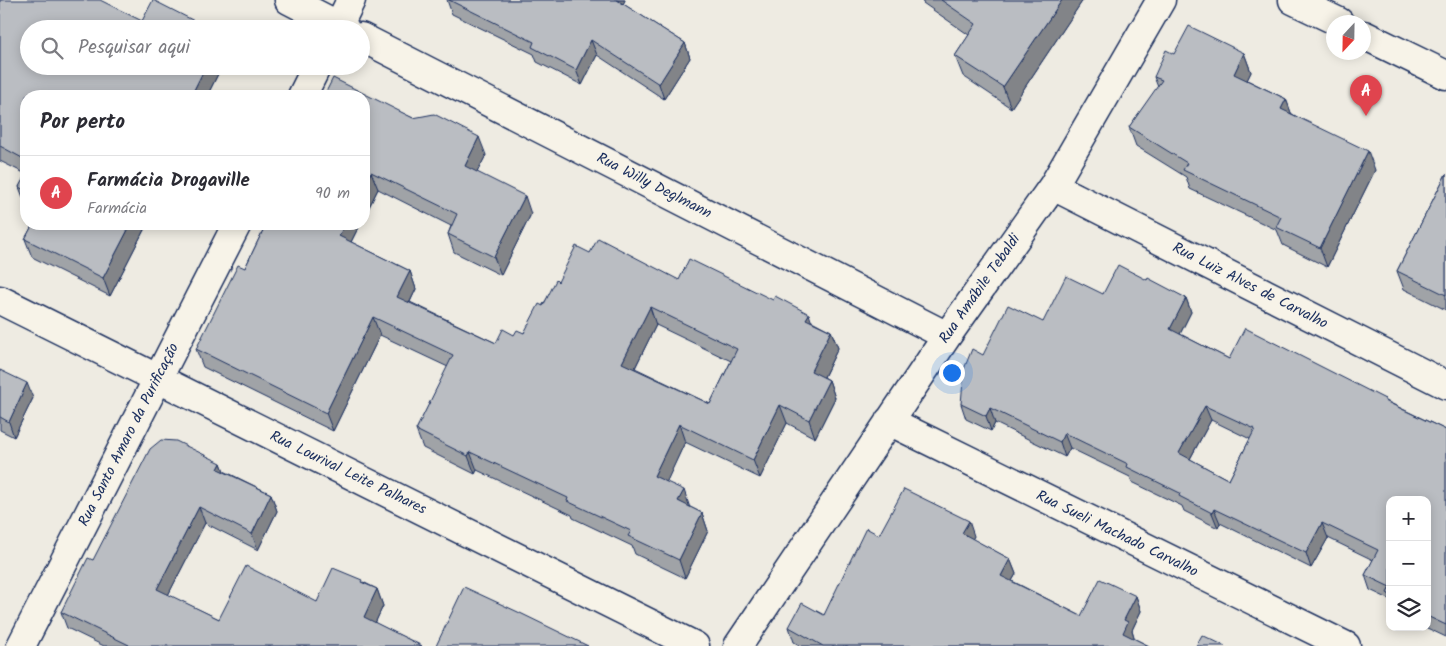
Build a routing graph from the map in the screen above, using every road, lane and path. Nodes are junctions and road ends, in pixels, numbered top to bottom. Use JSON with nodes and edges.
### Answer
{"nodes":[{"id":1,"x":289,"y":0,"type":"edge"},
{"id":2,"x":351,"y":0,"type":"edge"},
{"id":3,"x":1161,"y":0,"type":"edge"},
{"id":4,"x":1293,"y":0,"type":"edge"},
{"id":5,"x":1326,"y":16,"type":"edge"},
{"id":6,"x":326,"y":20,"type":"edge"},
{"id":7,"x":347,"y":20,"type":"edge"},
{"id":8,"x":1371,"y":38,"type":"edge"},
{"id":9,"x":370,"y":43,"type":"edge"},
{"id":10,"x":312,"y":75,"type":"edge"},
{"id":11,"x":1446,"y":75,"type":"edge"},
{"id":12,"x":305,"y":90,"type":"edge"},
{"id":13,"x":1053,"y":186,"type":"junction"},
{"id":14,"x":234,"y":230,"type":"edge"},
{"id":15,"x":0,"y":300,"type":"edge"},
{"id":16,"x":947,"y":336,"type":"junction"},
{"id":17,"x":158,"y":378,"type":"junction"},
{"id":18,"x":1446,"y":385,"type":"edge"},
{"id":19,"x":889,"y":421,"type":"junction"},
{"id":20,"x":21,"y":646,"type":"edge"},
{"id":21,"x":695,"y":646,"type":"edge"},
{"id":22,"x":738,"y":646,"type":"edge"},
{"id":23,"x":1346,"y":646,"type":"edge"}],
"edges":[{"from":1,"to":6,"type":"street","name":"Rua Willy Deglmann"},
{"from":2,"to":7,"type":"street"},
{"from":3,"to":13,"type":"street","name":"Rua Amábile Tebaldi"},
{"from":4,"to":5,"type":"street"},
{"from":8,"to":11,"type":"street"},
{"from":9,"to":16,"type":"street","name":"Rua Willy Deglmann"},
{"from":10,"to":12,"type":"street"},
{"from":13,"to":16,"type":"street","name":"Rua Amábile Tebaldi"},
{"from":13,"to":18,"type":"street","name":"Rua Luiz Alves de Carvalho"},
{"from":14,"to":17,"type":"street","name":"Rua Santo Amaro da Purificação"},
{"from":15,"to":17,"type":"street","name":"Rua Lourival Leite Palhares"},
{"from":16,"to":19,"type":"street","name":"Rua Amábile Tebaldi"},
{"from":17,"to":20,"type":"street","name":"Rua Santo Amaro da Purificação"},
{"from":17,"to":21,"type":"street","name":"Rua Lourival Leite Palhares"},
{"from":19,"to":22,"type":"street","name":"Rua Amábile Tebaldi"},
{"from":19,"to":23,"type":"street","name":"Rua Sueli Machado Carvalho"}]}
